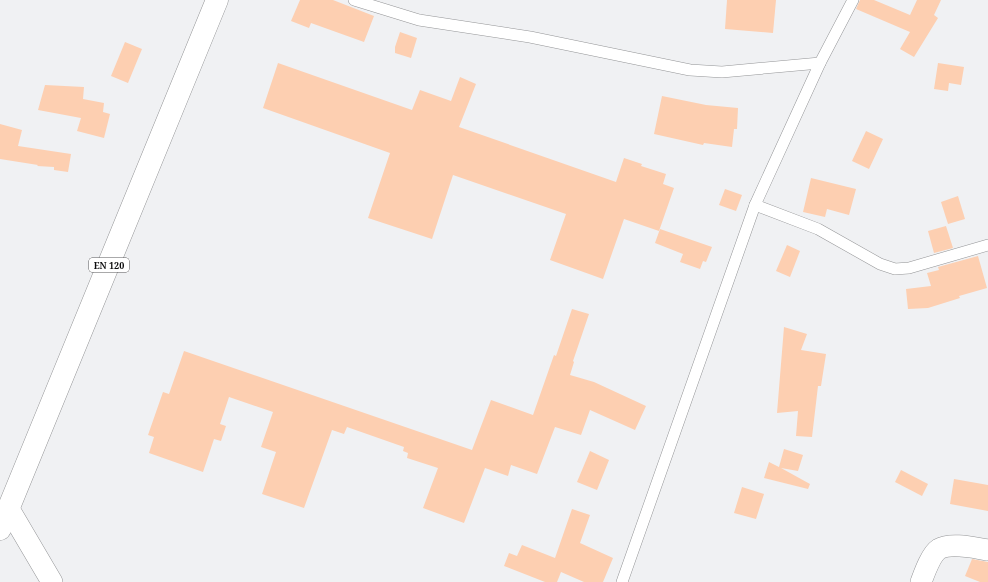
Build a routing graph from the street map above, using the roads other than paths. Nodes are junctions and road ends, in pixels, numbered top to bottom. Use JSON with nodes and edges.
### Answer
{"nodes":[{"id":1,"x":217,"y":0,"type":"edge"},
{"id":2,"x":354,"y":0,"type":"edge"},
{"id":3,"x":853,"y":0,"type":"edge"},
{"id":4,"x":820,"y":63,"type":"junction"},
{"id":5,"x":755,"y":205,"type":"junction"},
{"id":6,"x":988,"y":245,"type":"edge"},
{"id":7,"x":9,"y":509,"type":"junction"},
{"id":8,"x":0,"y":529,"type":"edge"},
{"id":9,"x":988,"y":550,"type":"edge"},
{"id":10,"x":52,"y":582,"type":"edge"},
{"id":11,"x":622,"y":582,"type":"edge"},
{"id":12,"x":920,"y":582,"type":"edge"}],
"edges":[{"from":1,"to":7,"type":"main road","number":"EN 120"},
{"from":2,"to":4,"type":"lane"},
{"from":3,"to":4,"type":"lane"},
{"from":4,"to":5,"type":"lane"},
{"from":5,"to":6,"type":"lane"},
{"from":5,"to":11,"type":"lane"},
{"from":7,"to":8,"type":"main road","number":"EN 120"},
{"from":7,"to":10,"type":"street"},
{"from":9,"to":12,"type":"street"}]}
